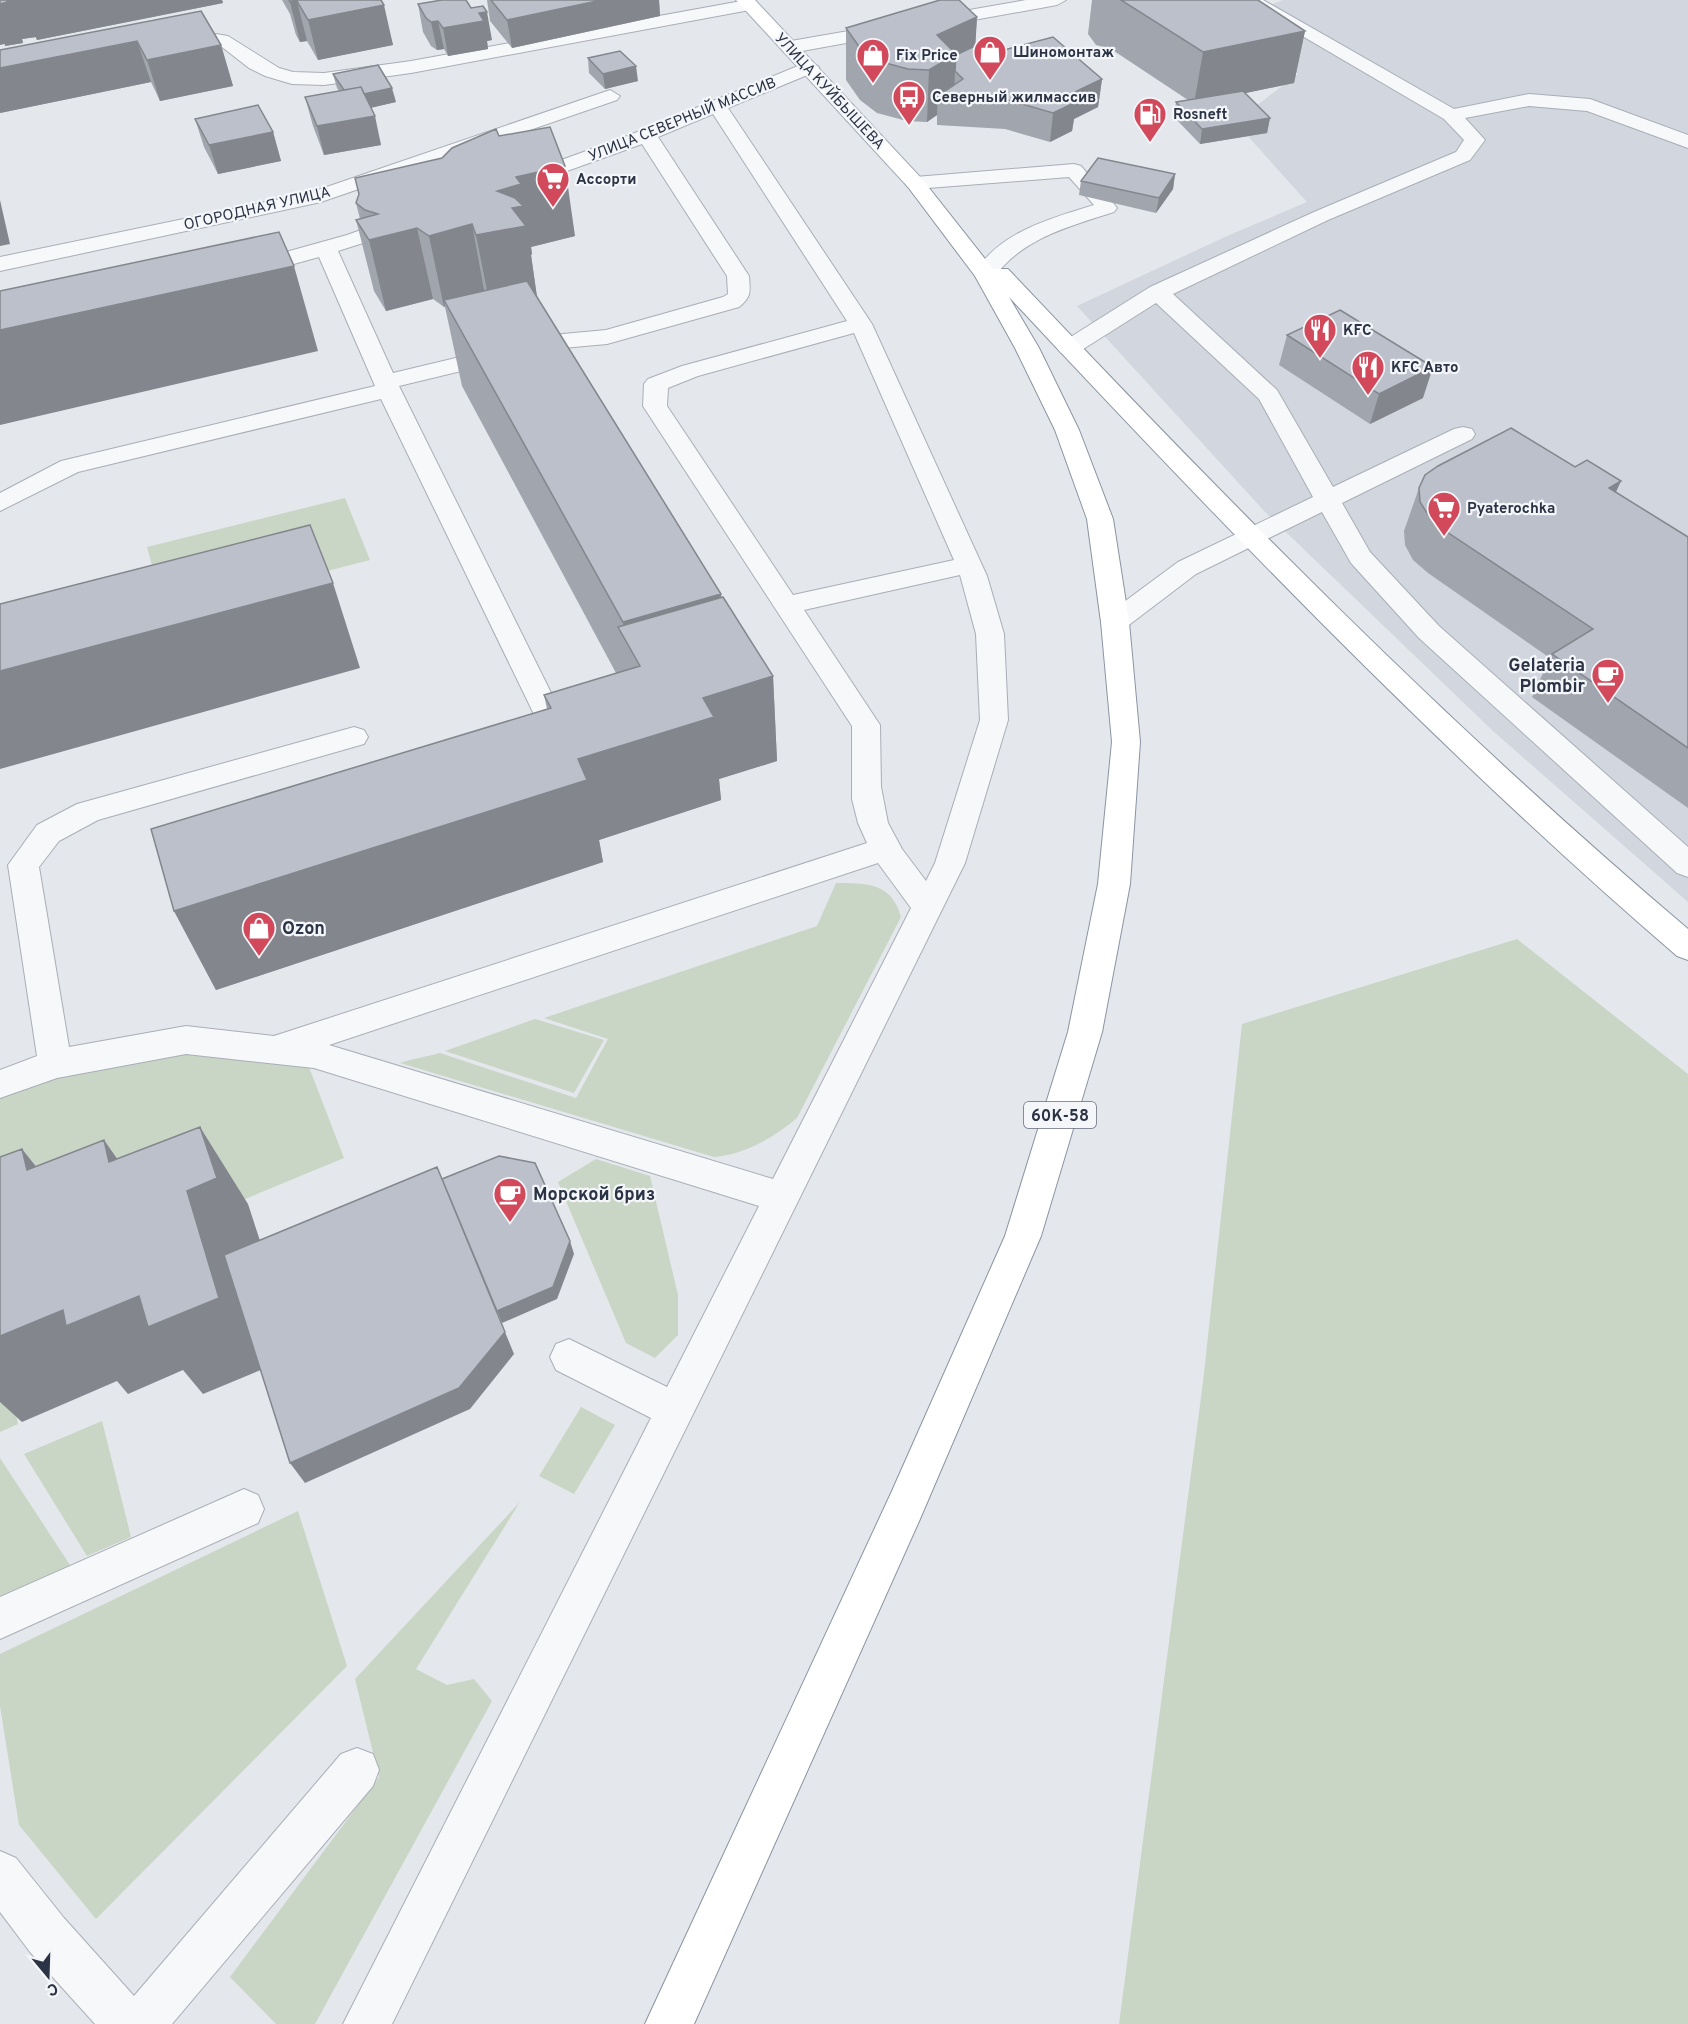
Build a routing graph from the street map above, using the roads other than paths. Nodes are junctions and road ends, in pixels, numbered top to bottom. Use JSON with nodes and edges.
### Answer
{"nodes":[{"id":1,"x":1057,"y":0,"type":"edge"},
{"id":2,"x":1250,"y":0,"type":"edge"},
{"id":3,"x":747,"y":2,"type":"edge"},
{"id":4,"x":150,"y":47,"type":"edge"},
{"id":5,"x":791,"y":47,"type":"junction"},
{"id":6,"x":810,"y":67,"type":"junction"},
{"id":7,"x":610,"y":96,"type":"dead end"},
{"id":8,"x":717,"y":106,"type":"junction"},
{"id":9,"x":1451,"y":115,"type":"junction"},
{"id":10,"x":646,"y":135,"type":"junction"},
{"id":11,"x":1688,"y":142,"type":"edge"},
{"id":12,"x":915,"y":183,"type":"junction"},
{"id":13,"x":503,"y":188,"type":"edge"},
{"id":14,"x":418,"y":217,"type":"edge"},
{"id":15,"x":326,"y":248,"type":"junction"},
{"id":16,"x":0,"y":264,"type":"edge"},
{"id":17,"x":987,"y":268,"type":"junction"},
{"id":18,"x":222,"y":277,"type":"edge"},
{"id":19,"x":1158,"y":292,"type":"junction"},
{"id":20,"x":861,"y":324,"type":"junction"},
{"id":21,"x":1069,"y":348,"type":"junction"},
{"id":22,"x":387,"y":386,"type":"junction"},
{"id":23,"x":1463,"y":434,"type":"dead end"},
{"id":24,"x":1327,"y":500,"type":"junction"},
{"id":25,"x":0,"y":503,"type":"edge"},
{"id":26,"x":1252,"y":536,"type":"junction"},
{"id":27,"x":969,"y":565,"type":"junction"},
{"id":28,"x":786,"y":605,"type":"junction"},
{"id":29,"x":1115,"y":622,"type":"junction"},
{"id":30,"x":354,"y":736,"type":"dead end"},
{"id":31,"x":559,"y":737,"type":"edge"},
{"id":32,"x":886,"y":848,"type":"junction"},
{"id":33,"x":1688,"y":865,"type":"edge"},
{"id":34,"x":927,"y":906,"type":"junction"},
{"id":35,"x":1688,"y":947,"type":"edge"},
{"id":36,"x":273,"y":1050,"type":"junction"},
{"id":37,"x":55,"y":1064,"type":"junction"},
{"id":38,"x":0,"y":1084,"type":"edge"},
{"id":39,"x":783,"y":1198,"type":"junction"},
{"id":40,"x":569,"y":1358,"type":"dead end"},
{"id":41,"x":676,"y":1411,"type":"junction"},
{"id":42,"x":244,"y":1509,"type":"dead end"},
{"id":43,"x":0,"y":1618,"type":"edge"},
{"id":44,"x":357,"y":1770,"type":"dead end"},
{"id":45,"x":0,"y":1874,"type":"edge"},
{"id":46,"x":127,"y":2024,"type":"edge"},
{"id":47,"x":141,"y":2024,"type":"edge"},
{"id":48,"x":367,"y":2024,"type":"edge"},
{"id":49,"x":669,"y":2024,"type":"edge"}],
"edges":[{"from":1,"to":5,"type":"street"},
{"from":2,"to":9,"type":"street"},
{"from":3,"to":4,"type":"street"},
{"from":3,"to":5,"type":"main road","name":"УЛИЦА КУЙБЫШЕВА"},
{"from":5,"to":6,"type":"main road","name":"УЛИЦА КУЙБЫШЕВА"},
{"from":6,"to":8,"type":"street","name":"УЛИЦА СЕВЕРНЫЙ МАССИВ"},
{"from":6,"to":12,"type":"main road","name":"УЛИЦА КУЙБЫШЕВА"},
{"from":7,"to":16,"type":"street","name":"ОГОРОДНАЯ УЛИЦА"},
{"from":8,"to":10,"type":"street","name":"УЛИЦА СЕВЕРНЫЙ МАССИВ"},
{"from":8,"to":20,"type":"street"},
{"from":9,"to":11,"type":"street"},
{"from":9,"to":19,"type":"street"},
{"from":10,"to":13,"type":"street","name":"УЛИЦА СЕВЕРНЫЙ МАССИВ"},
{"from":10,"to":22,"type":"street"},
{"from":12,"to":17,"type":"main road","number":"60К-58"},
{"from":12,"to":17,"type":"street"},
{"from":14,"to":15,"type":"street"},
{"from":15,"to":18,"type":"street"},
{"from":15,"to":22,"type":"street"},
{"from":17,"to":21,"type":"main road"},
{"from":17,"to":29,"type":"main road","number":"60К-58"},
{"from":19,"to":21,"type":"street"},
{"from":19,"to":24,"type":"street"},
{"from":20,"to":27,"type":"street"},
{"from":20,"to":28,"type":"street"},
{"from":21,"to":26,"type":"main road"},
{"from":22,"to":25,"type":"street"},
{"from":22,"to":31,"type":"street"},
{"from":23,"to":24,"type":"street"},
{"from":24,"to":26,"type":"street"},
{"from":24,"to":33,"type":"street"},
{"from":26,"to":29,"type":"street"},
{"from":26,"to":35,"type":"main road"},
{"from":27,"to":28,"type":"street"},
{"from":27,"to":34,"type":"street"},
{"from":28,"to":32,"type":"street"},
{"from":29,"to":49,"type":"main road","number":"60К-58"},
{"from":30,"to":37,"type":"street"},
{"from":32,"to":34,"type":"street"},
{"from":32,"to":36,"type":"street"},
{"from":34,"to":39,"type":"street"},
{"from":36,"to":37,"type":"street"},
{"from":36,"to":39,"type":"street"},
{"from":37,"to":38,"type":"street"},
{"from":39,"to":41,"type":"street"},
{"from":40,"to":41,"type":"street"},
{"from":41,"to":48,"type":"street"},
{"from":42,"to":43,"type":"street"},
{"from":44,"to":47,"type":"street"},
{"from":45,"to":46,"type":"street"}]}
